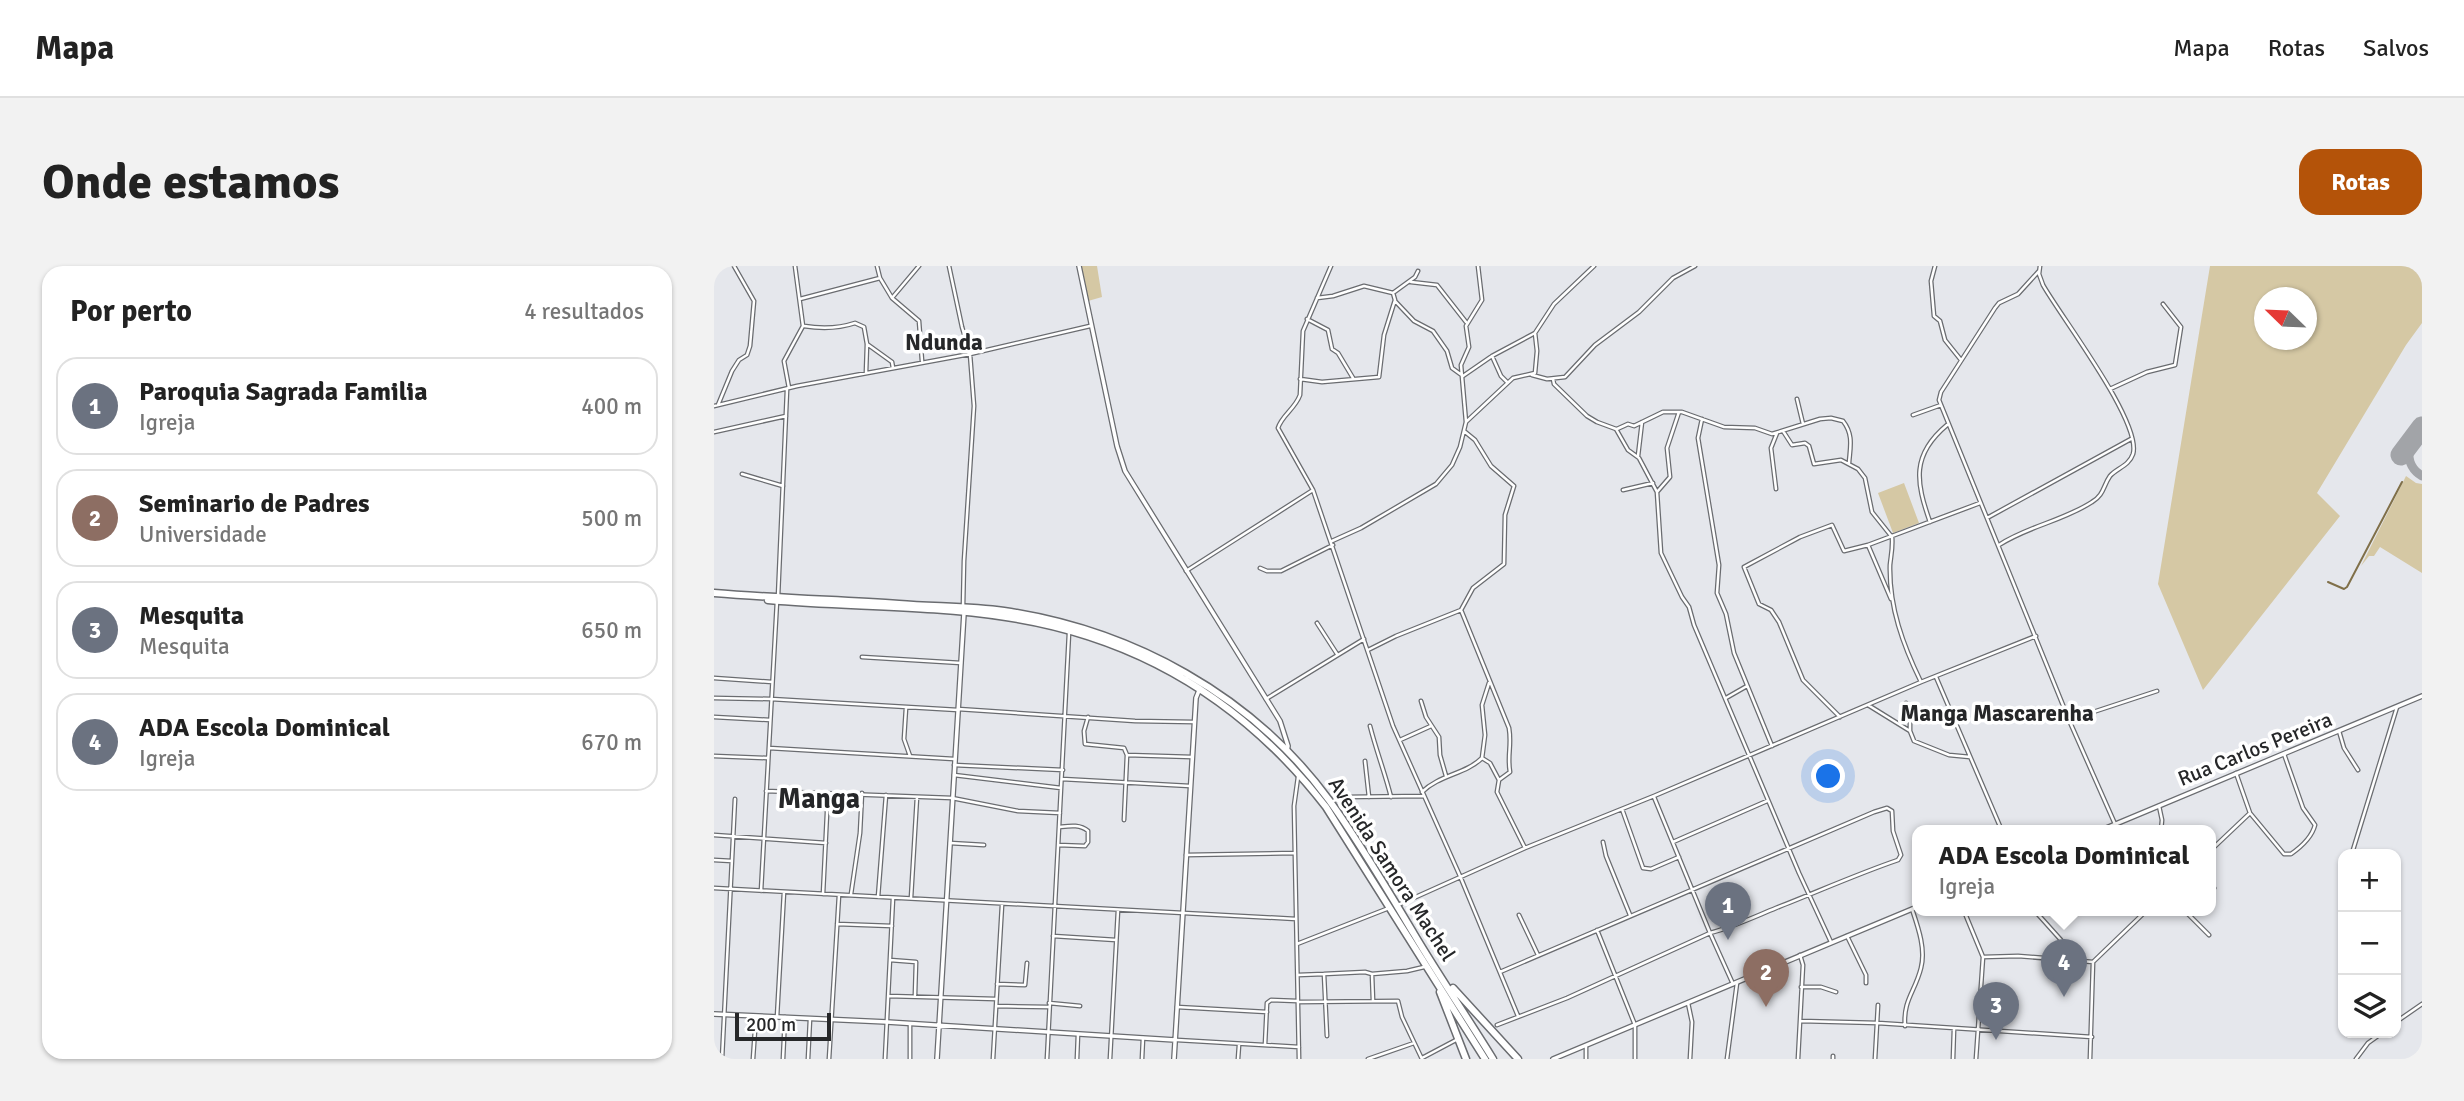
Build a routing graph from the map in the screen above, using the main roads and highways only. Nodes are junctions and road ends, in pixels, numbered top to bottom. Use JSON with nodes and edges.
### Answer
{"nodes":[{"id":1,"x":714,"y":595,"type":"edge"},
{"id":2,"x":964,"y":610,"type":"junction"},
{"id":3,"x":1394,"y":906,"type":"junction"},
{"id":4,"x":1433,"y":975,"type":"junction"},
{"id":5,"x":1443,"y":979,"type":"junction"},
{"id":6,"x":1518,"y":1058,"type":"edge"},
{"id":7,"x":1466,"y":1059,"type":"edge"},
{"id":8,"x":1485,"y":1059,"type":"edge"},
{"id":9,"x":1493,"y":1059,"type":"edge"}],
"edges":[{"from":1,"to":2,"type":"highway","name":"Avenida Samora Machel"},
{"from":2,"to":3,"type":"highway","name":"Avenida Samora Machel"},
{"from":2,"to":3,"type":"highway","name":"Avenida Samora Machel"},
{"from":3,"to":4,"type":"highway","name":"Avenida Samora Machel"},
{"from":3,"to":5,"type":"highway","name":"Avenida Samora Machel"},
{"from":4,"to":7,"type":"highway"},
{"from":4,"to":8,"type":"highway","name":"Avenida Samora Machel"},
{"from":5,"to":6,"type":"highway"},
{"from":5,"to":9,"type":"highway","name":"Avenida Samora Machel"}]}
